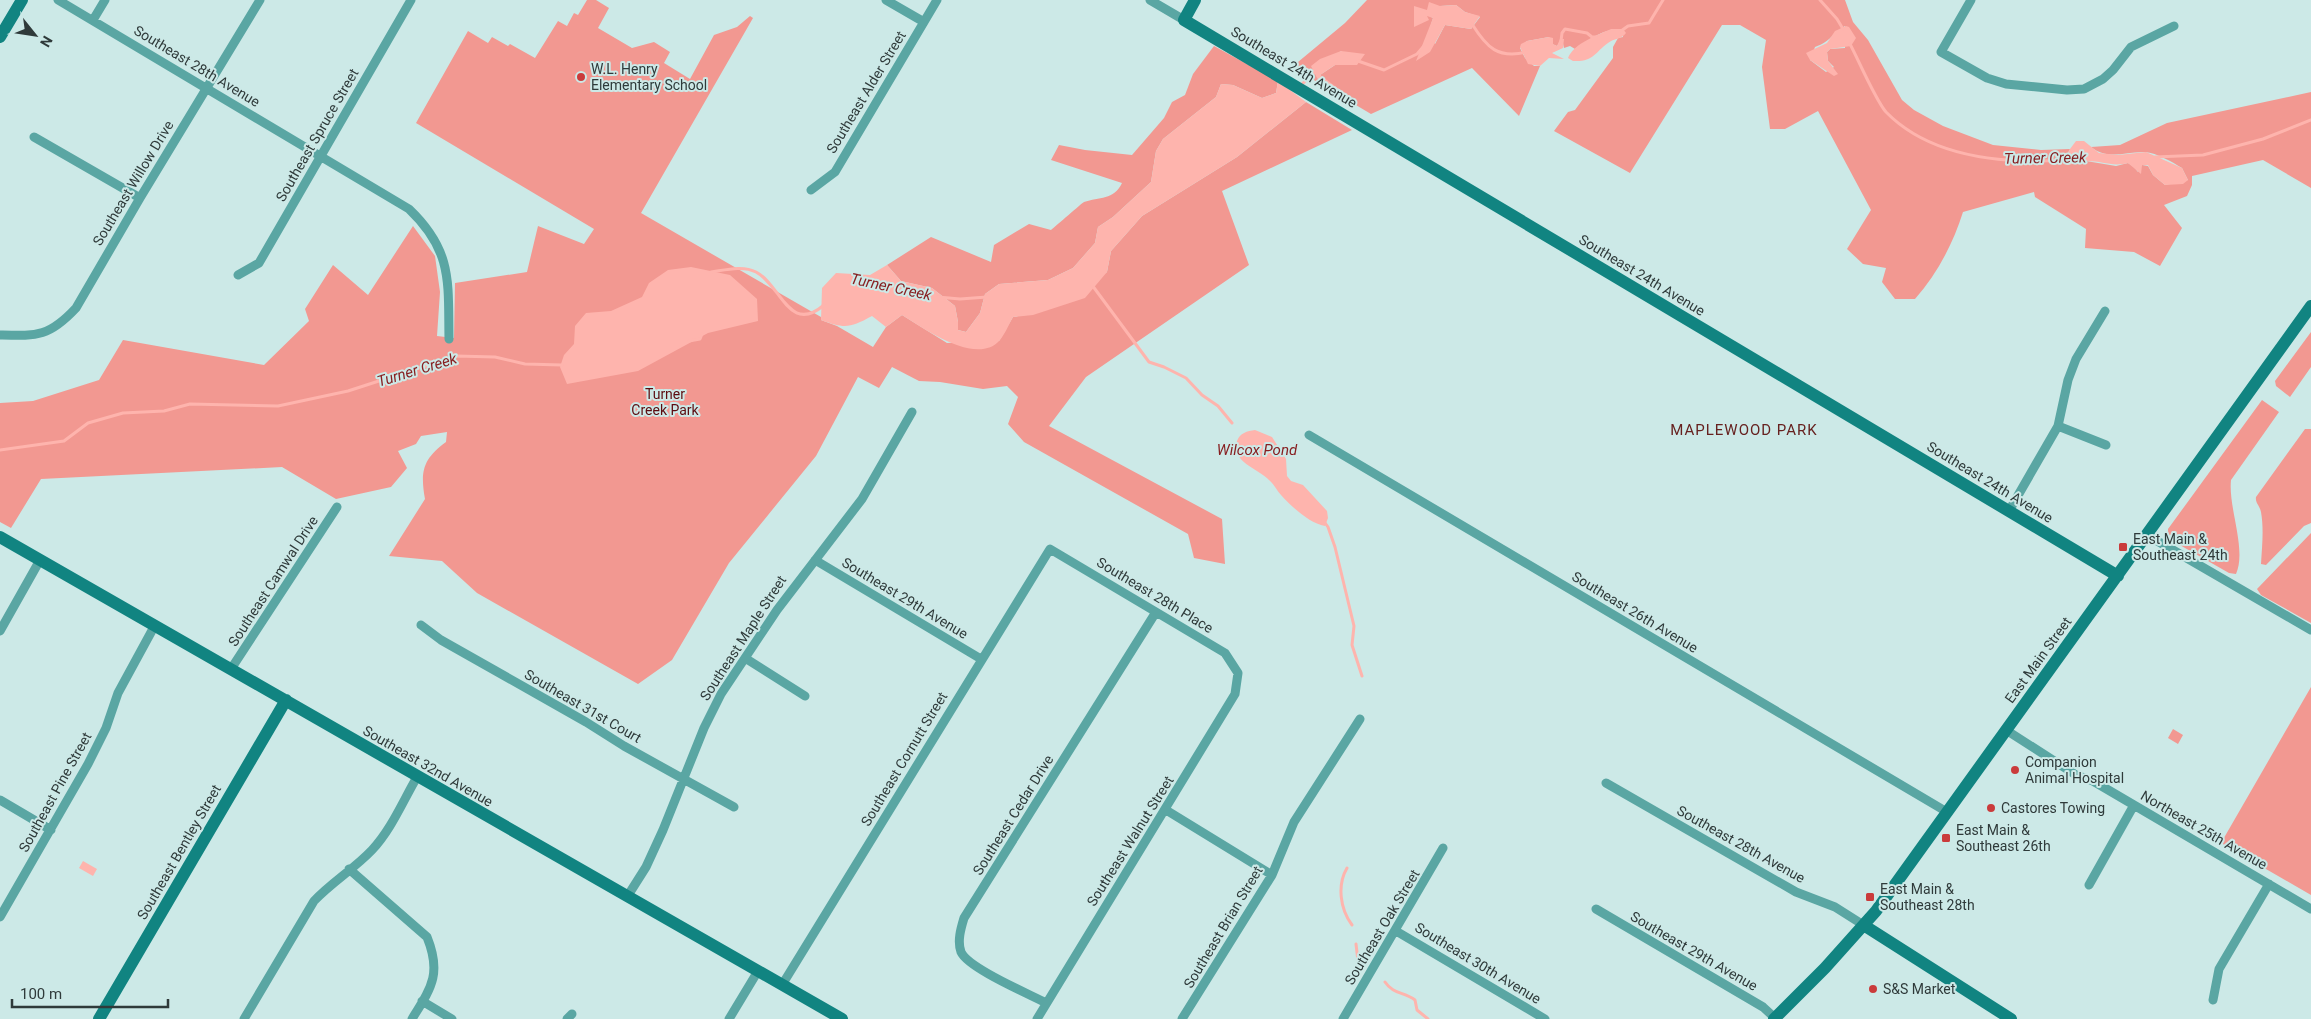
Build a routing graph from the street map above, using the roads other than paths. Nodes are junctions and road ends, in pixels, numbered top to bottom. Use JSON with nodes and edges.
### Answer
{"nodes":[{"id":1,"x":22,"y":0,"type":"edge"},
{"id":2,"x":58,"y":0,"type":"edge"},
{"id":3,"x":105,"y":0,"type":"edge"},
{"id":4,"x":260,"y":0,"type":"edge"},
{"id":5,"x":411,"y":0,"type":"edge"},
{"id":6,"x":886,"y":0,"type":"edge"},
{"id":7,"x":937,"y":0,"type":"edge"},
{"id":8,"x":1150,"y":0,"type":"edge"},
{"id":9,"x":1195,"y":0,"type":"edge"},
{"id":10,"x":1971,"y":0,"type":"edge"},
{"id":11,"x":93,"y":20,"type":"junction"},
{"id":12,"x":1184,"y":20,"type":"junction"},
{"id":13,"x":924,"y":22,"type":"junction"},
{"id":14,"x":2174,"y":26,"type":"dead end"},
{"id":15,"x":0,"y":37,"type":"edge"},
{"id":16,"x":206,"y":88,"type":"junction"},
{"id":17,"x":34,"y":137,"type":"dead end"},
{"id":18,"x":321,"y":156,"type":"junction"},
{"id":19,"x":811,"y":190,"type":"dead end"},
{"id":20,"x":140,"y":198,"type":"junction"},
{"id":21,"x":238,"y":275,"type":"dead end"},
{"id":22,"x":2311,"y":306,"type":"edge"},
{"id":23,"x":2105,"y":311,"type":"dead end"},
{"id":24,"x":0,"y":334,"type":"edge"},
{"id":25,"x":448,"y":339,"type":"dead end"},
{"id":26,"x":912,"y":412,"type":"dead end"},
{"id":27,"x":2058,"y":426,"type":"junction"},
{"id":28,"x":1309,"y":435,"type":"dead end"},
{"id":29,"x":2106,"y":445,"type":"dead end"},
{"id":30,"x":337,"y":507,"type":"dead end"},
{"id":31,"x":2009,"y":511,"type":"junction"},
{"id":32,"x":2147,"y":535,"type":"junction"},
{"id":33,"x":0,"y":537,"type":"edge"},
{"id":34,"x":1050,"y":549,"type":"joint"},
{"id":35,"x":40,"y":560,"type":"junction"},
{"id":36,"x":815,"y":560,"type":"junction"},
{"id":37,"x":2118,"y":576,"type":"junction"},
{"id":38,"x":1156,"y":612,"type":"junction"},
{"id":39,"x":420,"y":625,"type":"dead end"},
{"id":40,"x":155,"y":626,"type":"junction"},
{"id":41,"x":2311,"y":630,"type":"edge"},
{"id":42,"x":0,"y":631,"type":"edge"},
{"id":43,"x":744,"y":658,"type":"junction"},
{"id":44,"x":981,"y":660,"type":"junction"},
{"id":45,"x":232,"y":669,"type":"junction"},
{"id":46,"x":1238,"y":673,"type":"joint"},
{"id":47,"x":805,"y":696,"type":"dead end"},
{"id":48,"x":286,"y":700,"type":"junction"},
{"id":49,"x":1360,"y":719,"type":"dead end"},
{"id":50,"x":2006,"y":730,"type":"junction"},
{"id":51,"x":417,"y":777,"type":"junction"},
{"id":52,"x":683,"y":780,"type":"junction"},
{"id":53,"x":1606,"y":783,"type":"dead end"},
{"id":54,"x":0,"y":800,"type":"edge"},
{"id":55,"x":2134,"y":805,"type":"junction"},
{"id":56,"x":734,"y":807,"type":"dead end"},
{"id":57,"x":1166,"y":810,"type":"junction"},
{"id":58,"x":1947,"y":812,"type":"junction"},
{"id":59,"x":51,"y":830,"type":"junction"},
{"id":60,"x":1444,"y":848,"type":"dead end"},
{"id":61,"x":349,"y":869,"type":"junction"},
{"id":62,"x":1272,"y":875,"type":"junction"},
{"id":63,"x":2269,"y":884,"type":"junction"},
{"id":64,"x":2088,"y":885,"type":"dead end"},
{"id":65,"x":627,"y":897,"type":"junction"},
{"id":66,"x":2311,"y":909,"type":"edge"},
{"id":67,"x":1596,"y":910,"type":"dead end"},
{"id":68,"x":0,"y":917,"type":"edge"},
{"id":69,"x":1865,"y":926,"type":"junction"},
{"id":70,"x":1396,"y":930,"type":"junction"},
{"id":71,"x":758,"y":971,"type":"junction"},
{"id":72,"x":782,"y":985,"type":"junction"},
{"id":73,"x":2213,"y":1000,"type":"dead end"},
{"id":74,"x":422,"y":1001,"type":"junction"},
{"id":75,"x":1046,"y":1003,"type":"junction"},
{"id":76,"x":1775,"y":1018,"type":"edge"},
{"id":77,"x":99,"y":1019,"type":"edge"},
{"id":78,"x":244,"y":1019,"type":"edge"},
{"id":79,"x":412,"y":1019,"type":"edge"},
{"id":80,"x":452,"y":1019,"type":"edge"},
{"id":81,"x":729,"y":1019,"type":"edge"},
{"id":82,"x":842,"y":1019,"type":"edge"},
{"id":83,"x":1036,"y":1019,"type":"edge"},
{"id":84,"x":1182,"y":1019,"type":"edge"},
{"id":85,"x":1343,"y":1019,"type":"edge"},
{"id":86,"x":1545,"y":1019,"type":"edge"},
{"id":87,"x":2011,"y":1019,"type":"edge"}],
"edges":[{"from":1,"to":15,"type":"main road"},
{"from":2,"to":11,"type":"street","name":"Southeast 28th Avenue"},
{"from":3,"to":11,"type":"street"},
{"from":4,"to":16,"type":"street","name":"Southeast Willow Drive"},
{"from":5,"to":18,"type":"street","name":"Southeast Spruce Street"},
{"from":6,"to":13,"type":"street"},
{"from":7,"to":13,"type":"street","name":"Southeast Alder Street"},
{"from":8,"to":12,"type":"street","name":"Southeast 24th Avenue"},
{"from":9,"to":12,"type":"main road"},
{"from":10,"to":14,"type":"street"},
{"from":11,"to":16,"type":"street","name":"Southeast 28th Avenue"},
{"from":12,"to":31,"type":"main road","name":"Southeast 24th Avenue"},
{"from":13,"to":19,"type":"street","name":"Southeast Alder Street"},
{"from":16,"to":18,"type":"street","name":"Southeast 28th Avenue"},
{"from":16,"to":20,"type":"street","name":"Southeast Willow Drive"},
{"from":17,"to":20,"type":"street"},
{"from":18,"to":21,"type":"street","name":"Southeast Spruce Street"},
{"from":18,"to":25,"type":"street"},
{"from":20,"to":24,"type":"street","name":"Southeast Willow Drive"},
{"from":22,"to":32,"type":"main road","name":"East Main Street"},
{"from":23,"to":27,"type":"street"},
{"from":26,"to":36,"type":"street","name":"Southeast Maple Street"},
{"from":27,"to":29,"type":"street"},
{"from":27,"to":31,"type":"street"},
{"from":28,"to":58,"type":"street","name":"Southeast 26th Avenue"},
{"from":30,"to":45,"type":"street","name":"Southeast Camwal Drive"},
{"from":31,"to":37,"type":"main road","name":"Southeast 24th Avenue"},
{"from":32,"to":37,"type":"main road","name":"East Main Street"},
{"from":32,"to":41,"type":"street"},
{"from":33,"to":35,"type":"main road","name":"Southeast 32nd Avenue"},
{"from":34,"to":38,"type":"street","name":"Southeast 28th Place"},
{"from":34,"to":44,"type":"street","name":"Southeast Cornutt Street"},
{"from":35,"to":40,"type":"main road","name":"Southeast 32nd Avenue"},
{"from":35,"to":42,"type":"street"},
{"from":36,"to":43,"type":"street","name":"Southeast Maple Street"},
{"from":36,"to":44,"type":"street","name":"Southeast 29th Avenue"},
{"from":37,"to":50,"type":"main road","name":"East Main Street"},
{"from":38,"to":46,"type":"street","name":"Southeast 28th Place"},
{"from":38,"to":75,"type":"street","name":"Southeast Cedar Drive"},
{"from":39,"to":52,"type":"street","name":"Southeast 31st Court"},
{"from":40,"to":45,"type":"main road","name":"Southeast 32nd Avenue"},
{"from":40,"to":59,"type":"street","name":"Southeast Pine Street"},
{"from":43,"to":47,"type":"street"},
{"from":43,"to":52,"type":"street","name":"Southeast Maple Street"},
{"from":44,"to":72,"type":"street","name":"Southeast Cornutt Street"},
{"from":45,"to":48,"type":"main road","name":"Southeast 32nd Avenue"},
{"from":46,"to":57,"type":"street","name":"Southeast Walnut Street"},
{"from":48,"to":51,"type":"main road","name":"Southeast 32nd Avenue"},
{"from":48,"to":77,"type":"main road","name":"Southeast Bentley Street"},
{"from":49,"to":62,"type":"street","name":"Southeast Brian Street"},
{"from":50,"to":55,"type":"street","name":"Northeast 25th Avenue"},
{"from":50,"to":58,"type":"main road","name":"East Main Street"},
{"from":51,"to":61,"type":"street"},
{"from":51,"to":65,"type":"main road","name":"Southeast 32nd Avenue"},
{"from":52,"to":56,"type":"street","name":"Southeast 31st Court"},
{"from":52,"to":65,"type":"street","name":"Southeast Maple Street"},
{"from":53,"to":69,"type":"street","name":"Southeast 28th Avenue"},
{"from":54,"to":59,"type":"street"},
{"from":55,"to":63,"type":"street","name":"Northeast 25th Avenue"},
{"from":55,"to":64,"type":"street"},
{"from":57,"to":62,"type":"street"},
{"from":57,"to":75,"type":"street","name":"Southeast Walnut Street"},
{"from":58,"to":69,"type":"main road","name":"East Main Street"},
{"from":59,"to":68,"type":"street","name":"Southeast Pine Street"},
{"from":60,"to":70,"type":"street","name":"Southeast Oak Street"},
{"from":61,"to":74,"type":"street"},
{"from":61,"to":78,"type":"street"},
{"from":62,"to":84,"type":"street","name":"Southeast Brian Street"},
{"from":63,"to":66,"type":"street","name":"Northeast 25th Avenue"},
{"from":63,"to":73,"type":"street"},
{"from":65,"to":71,"type":"main road","name":"Southeast 32nd Avenue"},
{"from":67,"to":76,"type":"street","name":"Southeast 29th Avenue"},
{"from":69,"to":76,"type":"main road","name":"East Main Street"},
{"from":69,"to":87,"type":"main road"},
{"from":70,"to":85,"type":"street","name":"Southeast Oak Street"},
{"from":70,"to":86,"type":"street","name":"Southeast 30th Avenue"},
{"from":71,"to":72,"type":"main road","name":"Southeast 32nd Avenue"},
{"from":71,"to":81,"type":"street"},
{"from":72,"to":82,"type":"main road","name":"Southeast 32nd Avenue"},
{"from":74,"to":79,"type":"street"},
{"from":74,"to":80,"type":"street"},
{"from":75,"to":83,"type":"street","name":"Southeast Walnut Street"}]}
